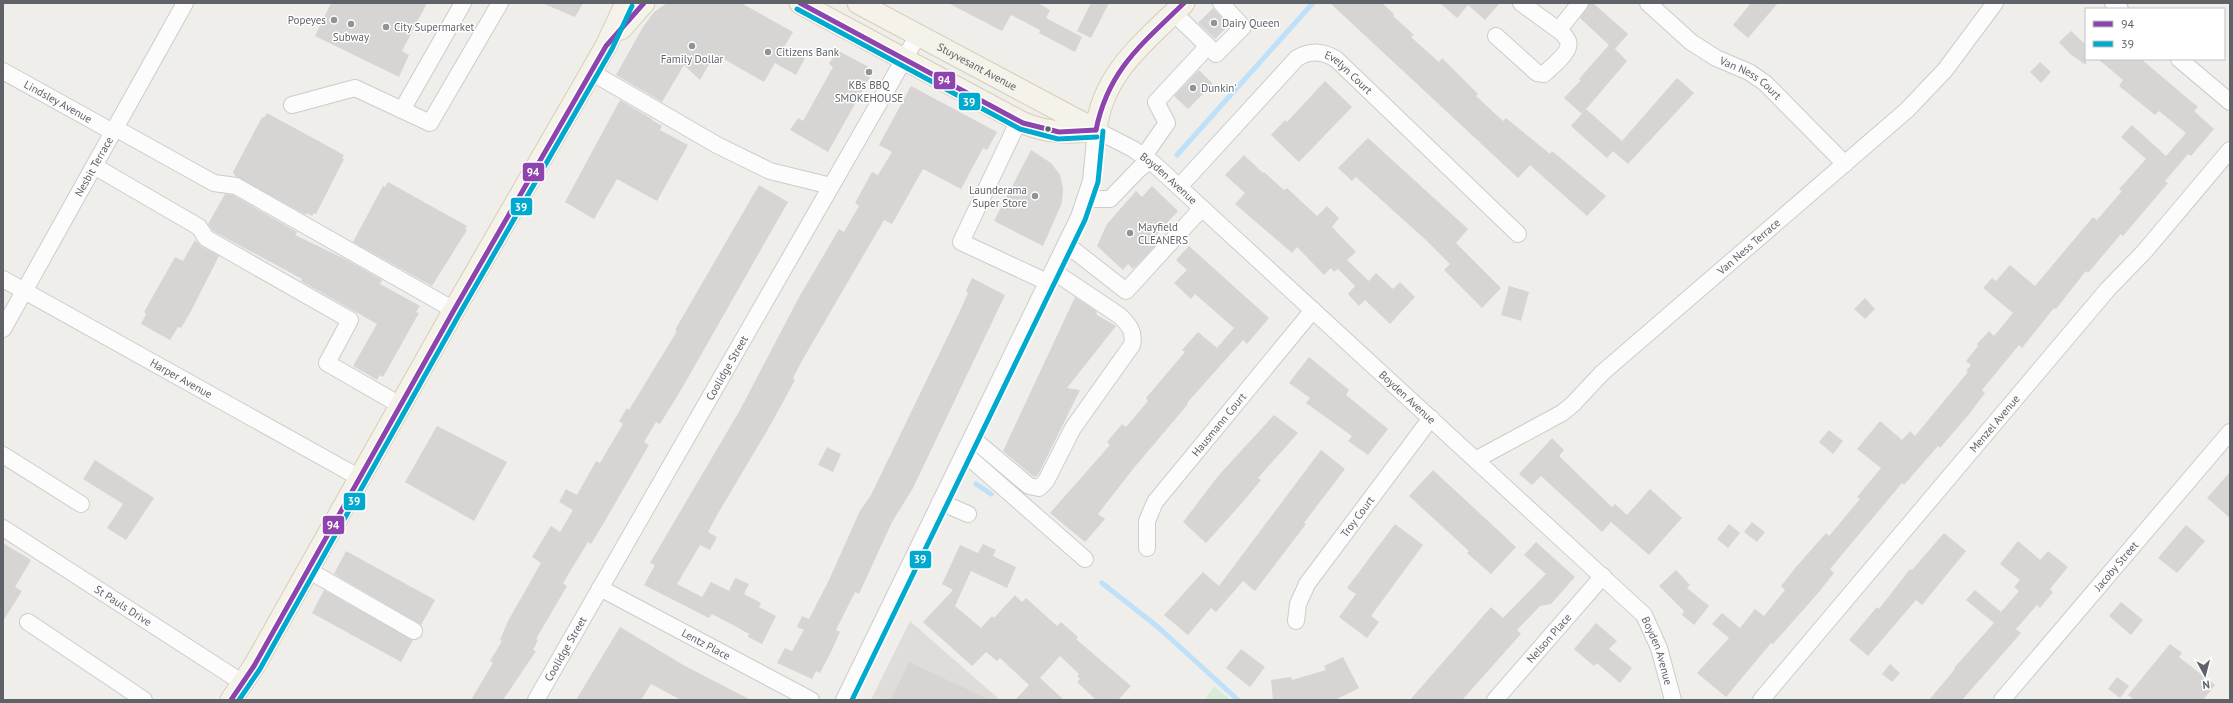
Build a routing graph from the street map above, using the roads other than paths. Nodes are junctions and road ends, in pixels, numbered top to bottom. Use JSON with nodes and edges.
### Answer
{"nodes":[{"id":1,"x":185,"y":3,"type":"edge"},
{"id":2,"x":463,"y":3,"type":"edge"},
{"id":3,"x":500,"y":3,"type":"edge"},
{"id":4,"x":626,"y":3,"type":"edge"},
{"id":5,"x":644,"y":3,"type":"edge"},
{"id":6,"x":800,"y":3,"type":"edge"},
{"id":7,"x":858,"y":3,"type":"edge"},
{"id":8,"x":1220,"y":3,"type":"edge"},
{"id":9,"x":1521,"y":3,"type":"edge"},
{"id":10,"x":1580,"y":3,"type":"edge"},
{"id":11,"x":1648,"y":3,"type":"edge"},
{"id":12,"x":1995,"y":3,"type":"edge"},
{"id":13,"x":1179,"y":8,"type":"edge"},
{"id":14,"x":1561,"y":32,"type":"junction"},
{"id":15,"x":918,"y":35,"type":"junction"},
{"id":16,"x":1496,"y":36,"type":"dead end"},
{"id":17,"x":606,"y":46,"type":"junction"},
{"id":18,"x":1208,"y":46,"type":"junction"},
{"id":19,"x":904,"y":59,"type":"junction"},
{"id":20,"x":2180,"y":60,"type":"edge"},
{"id":21,"x":3,"y":71,"type":"edge"},
{"id":22,"x":591,"y":72,"type":"junction"},
{"id":23,"x":2230,"y":102,"type":"edge"},
{"id":24,"x":292,"y":105,"type":"dead end"},
{"id":25,"x":402,"y":110,"type":"junction"},
{"id":26,"x":1019,"y":120,"type":"junction"},
{"id":27,"x":114,"y":130,"type":"junction"},
{"id":28,"x":1096,"y":130,"type":"junction"},
{"id":29,"x":2230,"y":150,"type":"edge"},
{"id":30,"x":1147,"y":158,"type":"junction"},
{"id":31,"x":1845,"y":164,"type":"junction"},
{"id":32,"x":94,"y":166,"type":"junction"},
{"id":33,"x":831,"y":186,"type":"junction"},
{"id":34,"x":1179,"y":187,"type":"junction"},
{"id":35,"x":1086,"y":199,"type":"junction"},
{"id":36,"x":1202,"y":208,"type":"junction"},
{"id":37,"x":1518,"y":234,"type":"dead end"},
{"id":38,"x":1066,"y":244,"type":"junction"},
{"id":39,"x":1050,"y":277,"type":"junction"},
{"id":40,"x":3,"y":279,"type":"edge"},
{"id":41,"x":24,"y":291,"type":"junction"},
{"id":42,"x":454,"y":310,"type":"junction"},
{"id":43,"x":1313,"y":310,"type":"junction"},
{"id":44,"x":3,"y":329,"type":"edge"},
{"id":45,"x":400,"y":406,"type":"junction"},
{"id":46,"x":1431,"y":418,"type":"junction"},
{"id":47,"x":2230,"y":432,"type":"edge"},
{"id":48,"x":972,"y":438,"type":"junction"},
{"id":49,"x":964,"y":453,"type":"junction"},
{"id":50,"x":3,"y":455,"type":"edge"},
{"id":51,"x":1477,"y":459,"type":"junction"},
{"id":52,"x":360,"y":478,"type":"junction"},
{"id":53,"x":940,"y":502,"type":"junction"},
{"id":54,"x":81,"y":504,"type":"dead end"},
{"id":55,"x":968,"y":514,"type":"dead end"},
{"id":56,"x":3,"y":528,"type":"edge"},
{"id":57,"x":1147,"y":548,"type":"dead end"},
{"id":58,"x":1085,"y":559,"type":"dead end"},
{"id":59,"x":308,"y":570,"type":"junction"},
{"id":60,"x":1603,"y":576,"type":"junction"},
{"id":61,"x":600,"y":588,"type":"junction"},
{"id":62,"x":1296,"y":621,"type":"dead end"},
{"id":63,"x":28,"y":622,"type":"dead end"},
{"id":64,"x":414,"y":631,"type":"dead end"},
{"id":65,"x":243,"y":683,"type":"junction"},
{"id":66,"x":144,"y":700,"type":"edge"},
{"id":67,"x":231,"y":700,"type":"edge"},
{"id":68,"x":536,"y":700,"type":"edge"},
{"id":69,"x":811,"y":700,"type":"edge"},
{"id":70,"x":844,"y":700,"type":"edge"},
{"id":71,"x":1495,"y":700,"type":"edge"},
{"id":72,"x":1673,"y":700,"type":"edge"},
{"id":73,"x":1761,"y":700,"type":"edge"},
{"id":74,"x":2002,"y":700,"type":"edge"}],
"edges":[{"from":1,"to":27,"type":"street","name":"Nesbit Terrace"},
{"from":2,"to":25,"type":"street"},
{"from":3,"to":25,"type":"street"},
{"from":4,"to":17,"type":"main road"},
{"from":5,"to":17,"type":"main road"},
{"from":6,"to":19,"type":"main road"},
{"from":7,"to":15,"type":"main road","name":"Stuyvesant Avenue"},
{"from":8,"to":18,"type":"street"},
{"from":9,"to":14,"type":"street"},
{"from":10,"to":14,"type":"street"},
{"from":11,"to":31,"type":"street","name":"Van Ness Court"},
{"from":12,"to":31,"type":"street","name":"Van Ness Terrace"},
{"from":13,"to":18,"type":"street"},
{"from":13,"to":28,"type":"main road"},
{"from":14,"to":16,"type":"street"},
{"from":15,"to":19,"type":"street","name":"Coolidge Street"},
{"from":15,"to":28,"type":"main road","name":"Stuyvesant Avenue"},
{"from":17,"to":22,"type":"main road"},
{"from":18,"to":30,"type":"street"},
{"from":19,"to":26,"type":"main road"},
{"from":19,"to":33,"type":"street","name":"Coolidge Street"},
{"from":20,"to":23,"type":"street"},
{"from":21,"to":27,"type":"street","name":"Lindsley Avenue"},
{"from":22,"to":33,"type":"street"},
{"from":22,"to":42,"type":"main road"},
{"from":24,"to":25,"type":"street"},
{"from":26,"to":28,"type":"main road"},
{"from":26,"to":39,"type":"street"},
{"from":27,"to":32,"type":"street","name":"Nesbit Terrace"},
{"from":27,"to":42,"type":"street","name":"Lindsley Avenue"},
{"from":28,"to":30,"type":"street","name":"Boyden Avenue"},
{"from":28,"to":35,"type":"street"},
{"from":29,"to":73,"type":"street","name":"Menzel Avenue"},
{"from":30,"to":34,"type":"street","name":"Boyden Avenue"},
{"from":30,"to":35,"type":"street"},
{"from":31,"to":51,"type":"street","name":"Van Ness Terrace"},
{"from":32,"to":41,"type":"street","name":"Nesbit Terrace"},
{"from":32,"to":45,"type":"street"},
{"from":33,"to":61,"type":"street","name":"Coolidge Street"},
{"from":34,"to":36,"type":"street","name":"Boyden Avenue"},
{"from":34,"to":37,"type":"street","name":"Evelyn Court"},
{"from":35,"to":38,"type":"street"},
{"from":36,"to":38,"type":"street"},
{"from":36,"to":43,"type":"street","name":"Boyden Avenue"},
{"from":38,"to":39,"type":"street"},
{"from":39,"to":48,"type":"street"},
{"from":39,"to":48,"type":"street"},
{"from":40,"to":41,"type":"street","name":"Harper Avenue"},
{"from":41,"to":44,"type":"street","name":"Nesbit Terrace"},
{"from":41,"to":52,"type":"street","name":"Harper Avenue"},
{"from":42,"to":45,"type":"main road"},
{"from":43,"to":46,"type":"street","name":"Boyden Avenue"},
{"from":43,"to":57,"type":"street","name":"Hausmann Court"},
{"from":45,"to":52,"type":"main road"},
{"from":46,"to":51,"type":"street","name":"Boyden Avenue"},
{"from":46,"to":62,"type":"street","name":"Troy Court"},
{"from":47,"to":74,"type":"street","name":"Jacoby Street"},
{"from":48,"to":49,"type":"street"},
{"from":49,"to":53,"type":"street"},
{"from":49,"to":58,"type":"street"},
{"from":50,"to":54,"type":"street"},
{"from":51,"to":60,"type":"street","name":"Boyden Avenue"},
{"from":52,"to":59,"type":"main road"},
{"from":53,"to":55,"type":"street"},
{"from":53,"to":70,"type":"street"},
{"from":56,"to":65,"type":"street","name":"St Pauls Drive"},
{"from":59,"to":64,"type":"street"},
{"from":59,"to":65,"type":"main road"},
{"from":60,"to":71,"type":"street","name":"Nelson Place"},
{"from":60,"to":72,"type":"street","name":"Boyden Avenue"},
{"from":61,"to":68,"type":"street","name":"Coolidge Street"},
{"from":61,"to":69,"type":"street","name":"Lentz Place"},
{"from":63,"to":66,"type":"street"},
{"from":65,"to":67,"type":"main road"}]}
